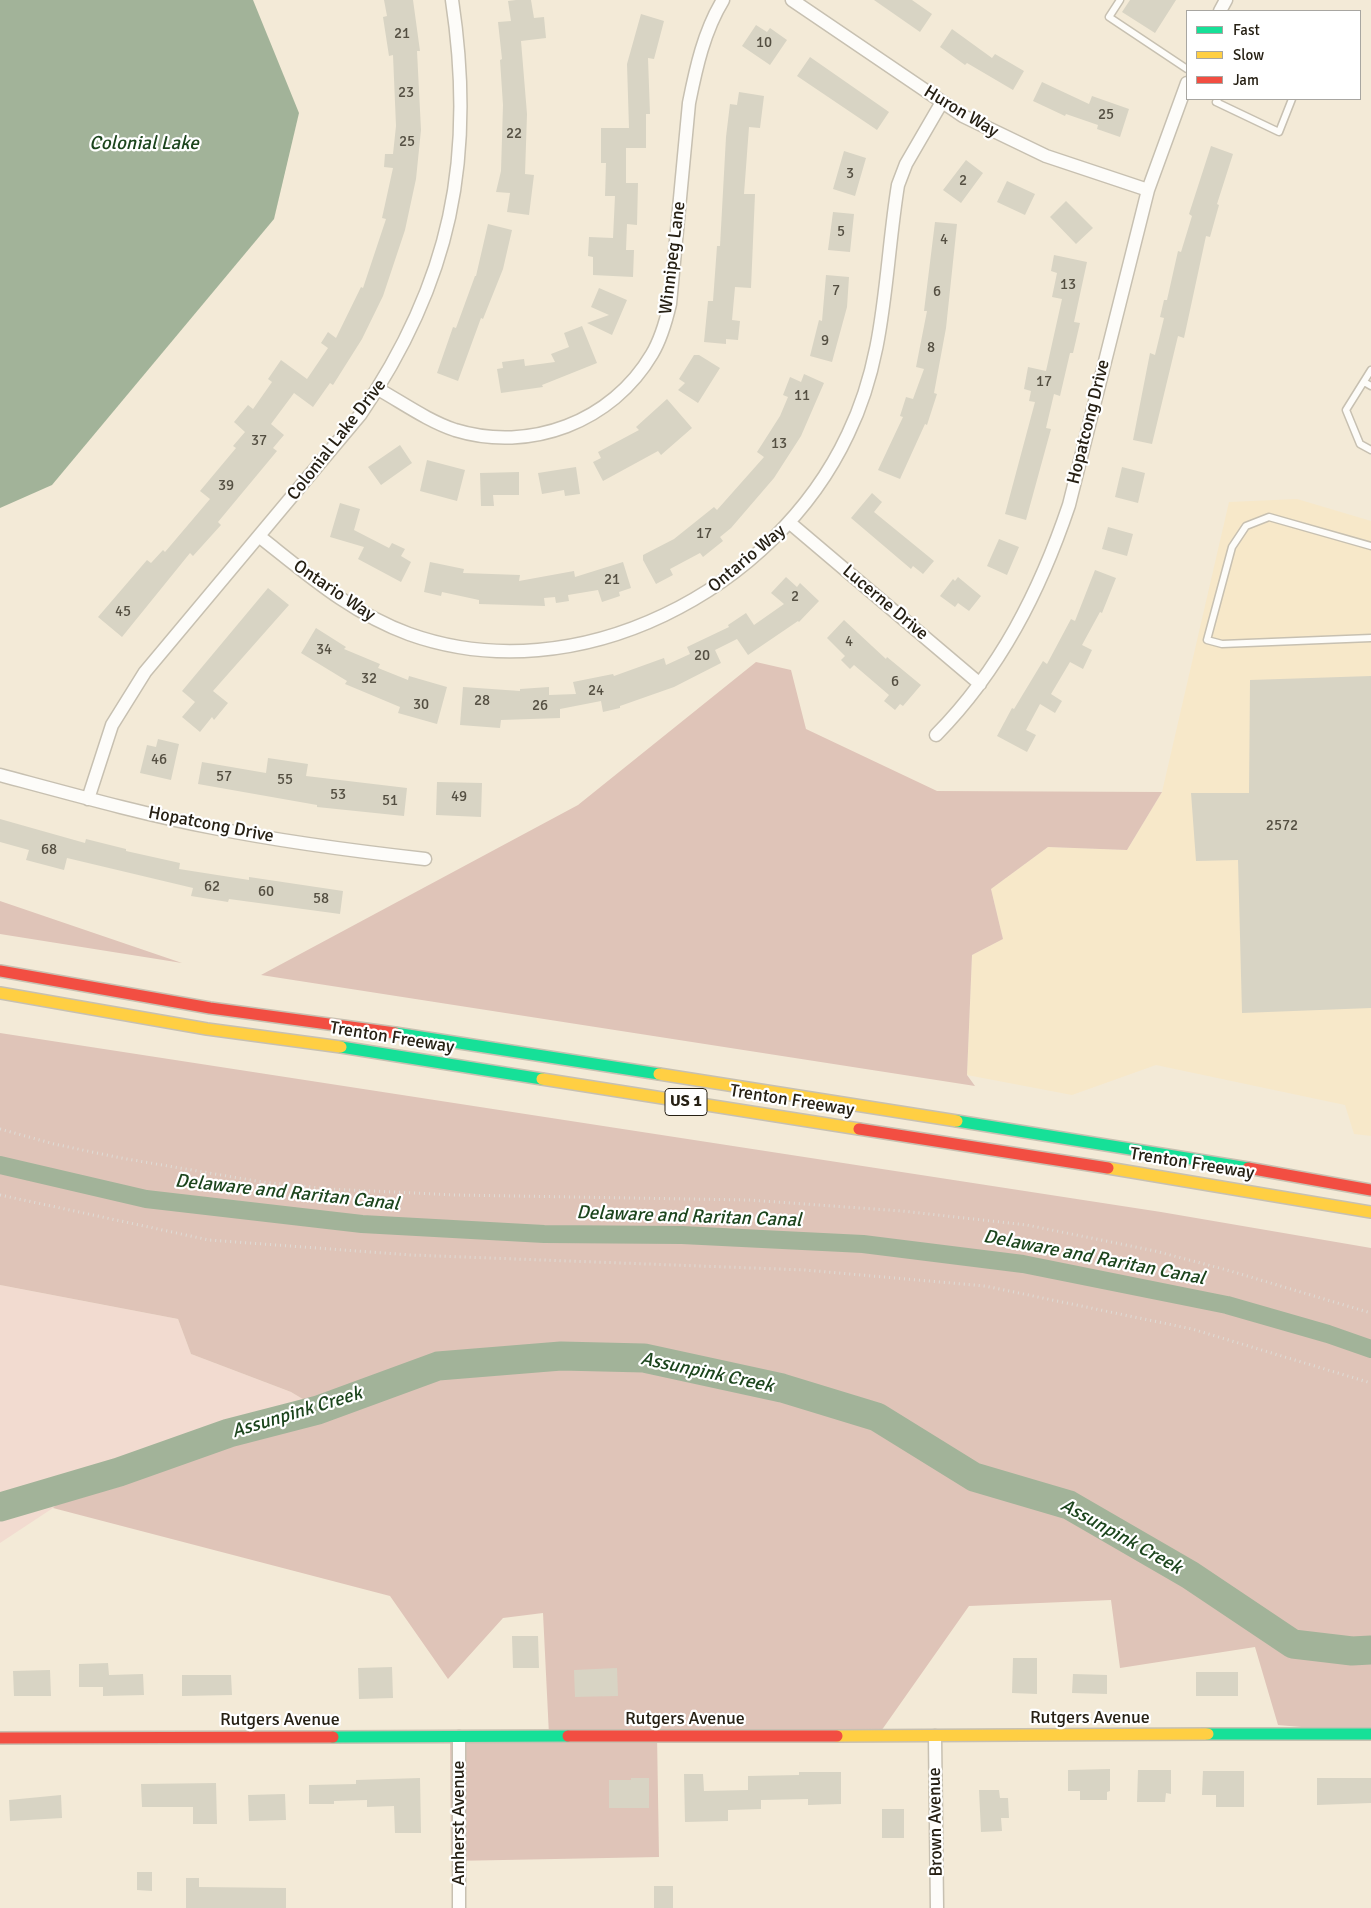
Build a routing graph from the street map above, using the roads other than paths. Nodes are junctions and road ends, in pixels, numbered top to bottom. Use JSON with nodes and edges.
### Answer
{"nodes":[{"id":1,"x":452,"y":0,"type":"edge"},
{"id":2,"x":723,"y":0,"type":"edge"},
{"id":3,"x":792,"y":0,"type":"edge"},
{"id":4,"x":1120,"y":0,"type":"edge"},
{"id":5,"x":1186,"y":67,"type":"edge"},
{"id":6,"x":1186,"y":86,"type":"edge"},
{"id":7,"x":1217,"y":100,"type":"edge"},
{"id":8,"x":1292,"y":100,"type":"edge"},
{"id":9,"x":942,"y":102,"type":"junction"},
{"id":10,"x":1148,"y":190,"type":"junction"},
{"id":11,"x":1371,"y":370,"type":"edge"},
{"id":12,"x":1364,"y":382,"type":"junction"},
{"id":13,"x":1371,"y":386,"type":"edge"},
{"id":14,"x":378,"y":389,"type":"junction"},
{"id":15,"x":1371,"y":450,"type":"edge"},
{"id":16,"x":790,"y":523,"type":"junction"},
{"id":17,"x":260,"y":537,"type":"junction"},
{"id":18,"x":1371,"y":546,"type":"edge"},
{"id":19,"x":1371,"y":638,"type":"edge"},
{"id":20,"x":980,"y":684,"type":"junction"},
{"id":21,"x":936,"y":735,"type":"dead end"},
{"id":22,"x":0,"y":775,"type":"edge"},
{"id":23,"x":88,"y":799,"type":"junction"},
{"id":24,"x":425,"y":859,"type":"dead end"},
{"id":25,"x":0,"y":970,"type":"edge"},
{"id":26,"x":0,"y":993,"type":"edge"},
{"id":27,"x":1371,"y":1190,"type":"edge"},
{"id":28,"x":1371,"y":1212,"type":"edge"},
{"id":29,"x":1371,"y":1734,"type":"edge"},
{"id":30,"x":935,"y":1736,"type":"junction"},
{"id":31,"x":459,"y":1737,"type":"junction"},
{"id":32,"x":0,"y":1738,"type":"edge"},
{"id":33,"x":460,"y":1908,"type":"edge"},
{"id":34,"x":937,"y":1908,"type":"edge"}],
"edges":[{"from":1,"to":14,"type":"street","name":"Colonial Lake Drive"},
{"from":2,"to":14,"type":"street","name":"Winnipeg Lane"},
{"from":3,"to":9,"type":"street","name":"Huron Way"},
{"from":4,"to":5,"type":"lane"},
{"from":6,"to":10,"type":"street","name":"Hopatcong Drive"},
{"from":7,"to":8,"type":"lane"},
{"from":9,"to":10,"type":"street","name":"Huron Way"},
{"from":9,"to":16,"type":"street","name":"Ontario Way"},
{"from":10,"to":20,"type":"street","name":"Hopatcong Drive"},
{"from":11,"to":12,"type":"lane"},
{"from":12,"to":13,"type":"lane"},
{"from":12,"to":15,"type":"lane"},
{"from":14,"to":17,"type":"street","name":"Colonial Lake Drive"},
{"from":16,"to":17,"type":"street","name":"Ontario Way"},
{"from":16,"to":20,"type":"street","name":"Lucerne Drive"},
{"from":17,"to":23,"type":"street","name":"Colonial Lake Drive"},
{"from":18,"to":19,"type":"lane"},
{"from":20,"to":21,"type":"street","name":"Hopatcong Drive"},
{"from":22,"to":23,"type":"street","name":"Hopatcong Drive"},
{"from":23,"to":24,"type":"street","name":"Hopatcong Drive"},
{"from":25,"to":27,"type":"main road","name":"Trenton Freeway","number":"US 1"},
{"from":26,"to":28,"type":"main road","name":"Trenton Freeway","number":"US 1"},
{"from":29,"to":30,"type":"main road","name":"Rutgers Avenue"},
{"from":30,"to":31,"type":"main road","name":"Rutgers Avenue"},
{"from":30,"to":34,"type":"street","name":"Brown Avenue"},
{"from":31,"to":32,"type":"main road","name":"Rutgers Avenue"},
{"from":31,"to":33,"type":"street","name":"Amherst Avenue"}]}
